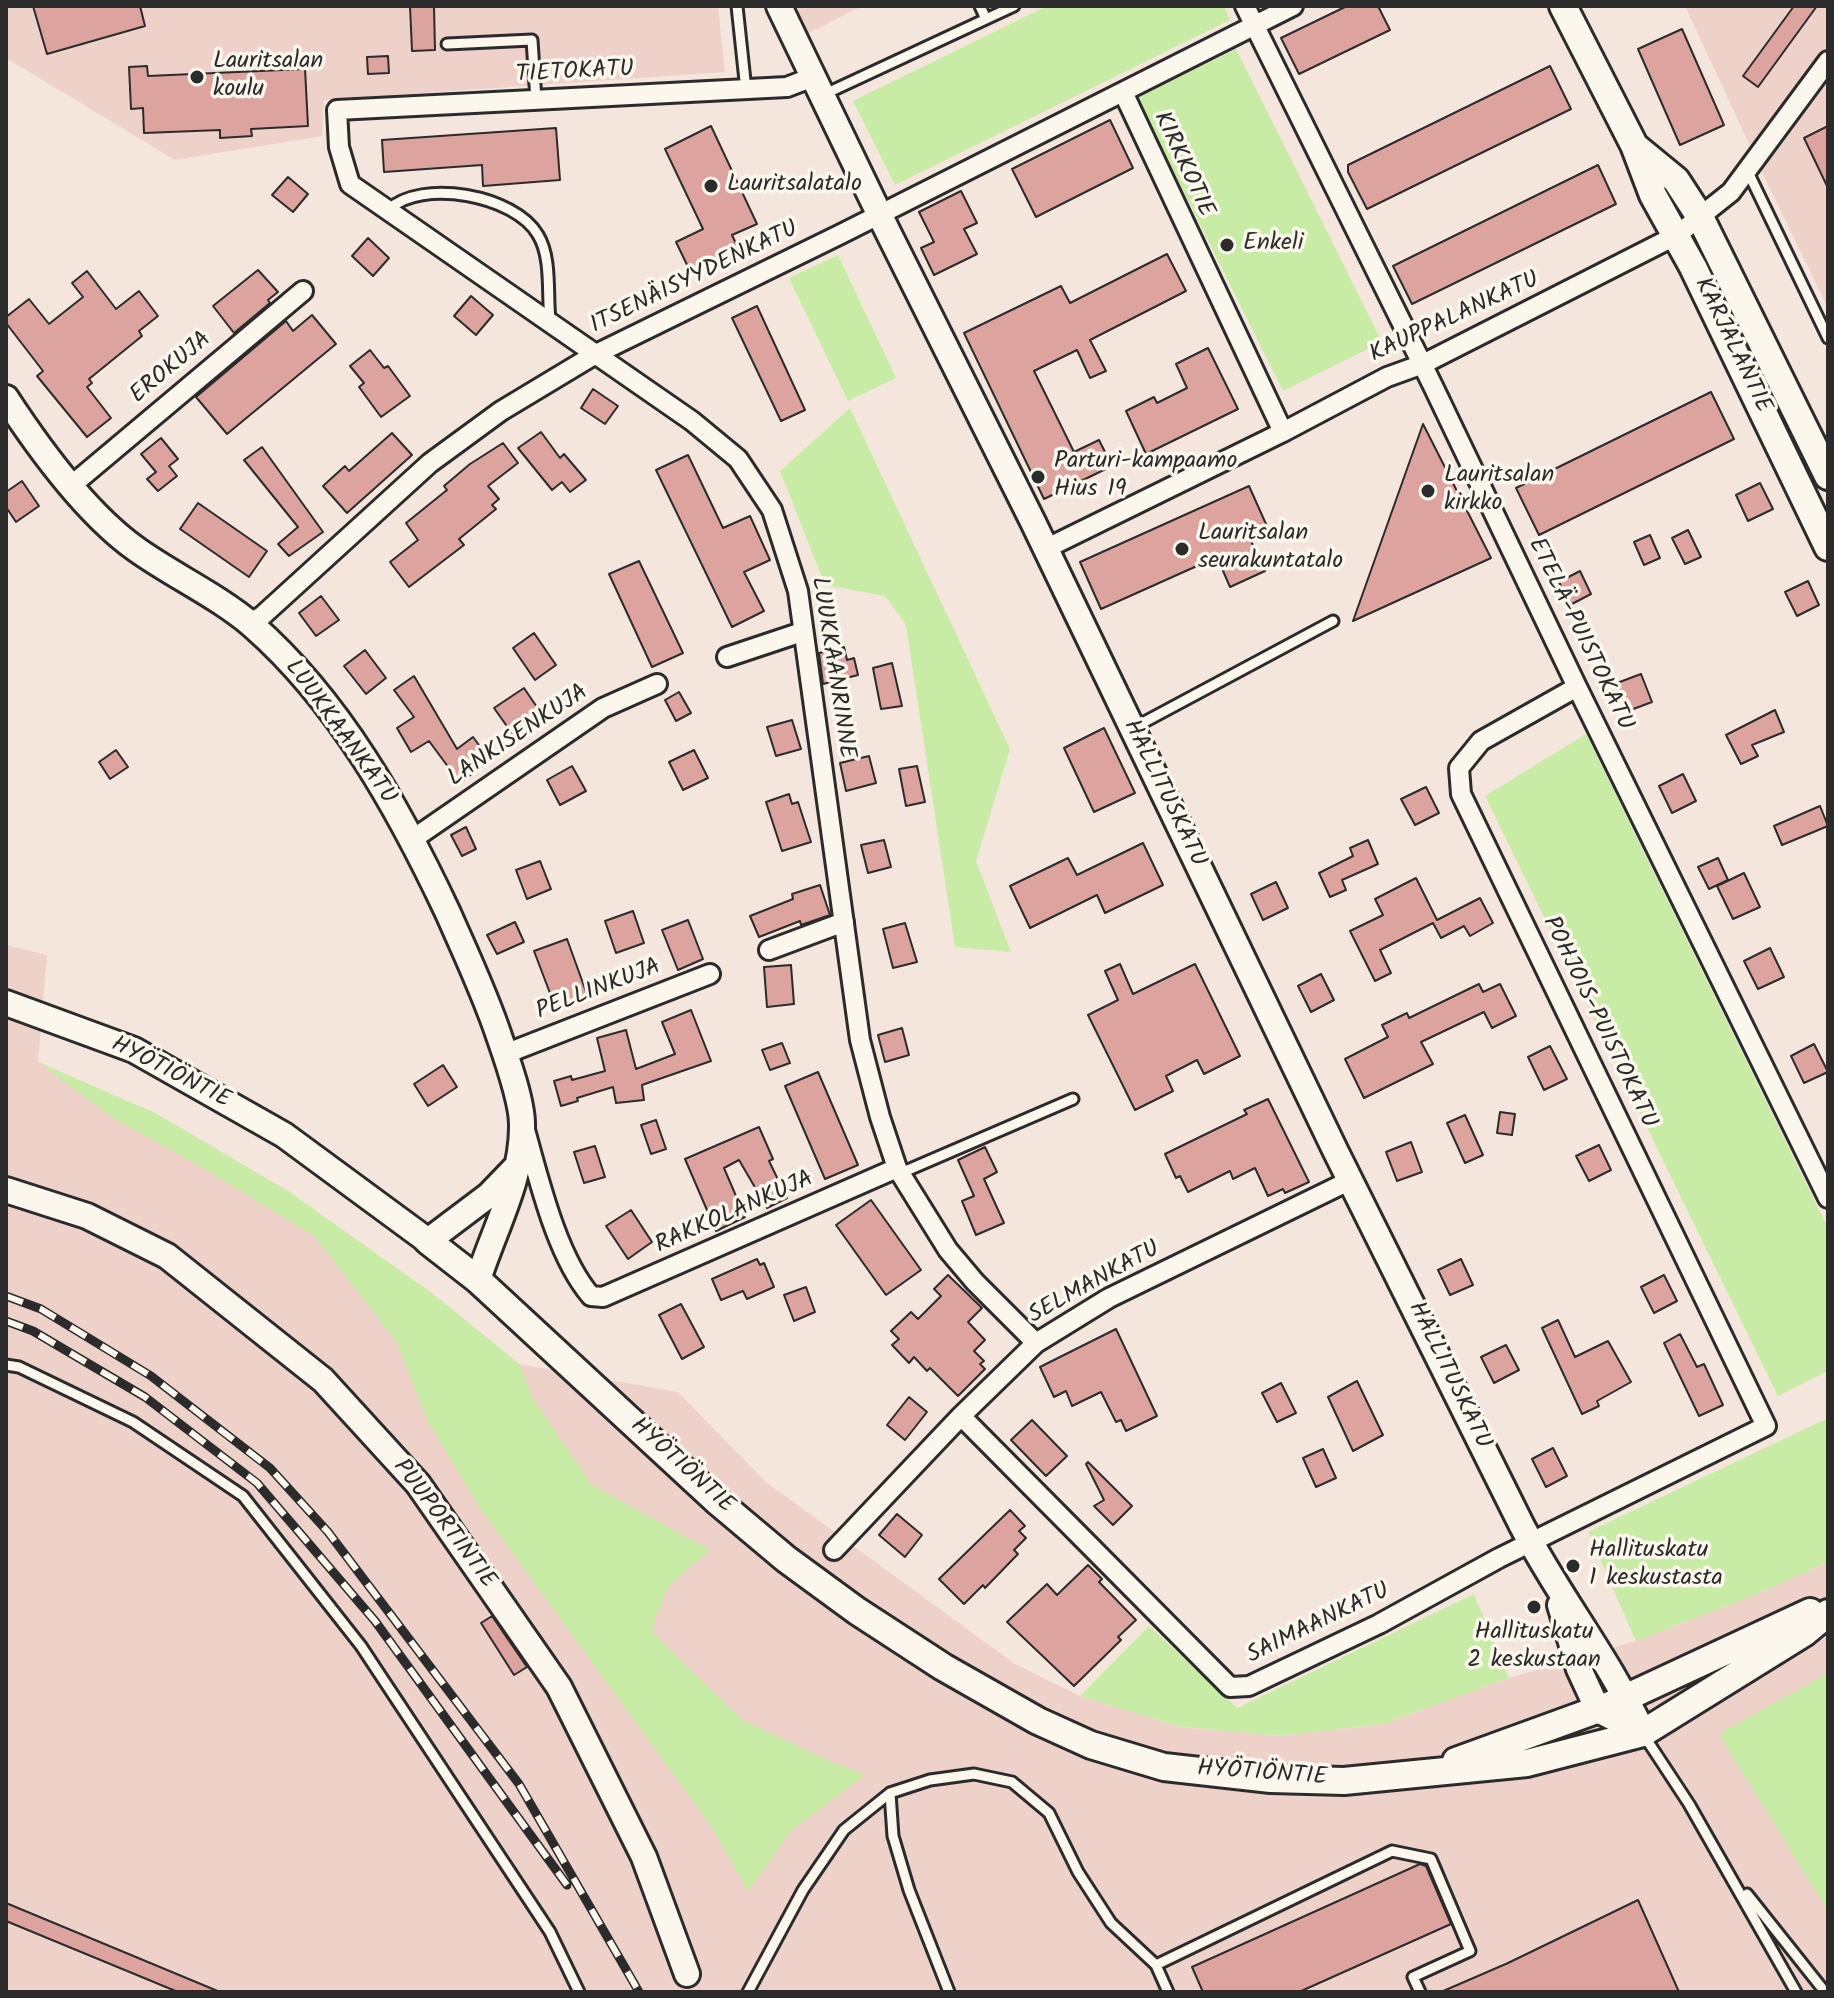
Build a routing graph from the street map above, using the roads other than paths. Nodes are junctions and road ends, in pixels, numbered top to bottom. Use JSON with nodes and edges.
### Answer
{"nodes":[{"id":1,"x":737,"y":6,"type":"edge"},
{"id":2,"x":779,"y":6,"type":"edge"},
{"id":3,"x":980,"y":6,"type":"edge"},
{"id":4,"x":1014,"y":6,"type":"edge"},
{"id":5,"x":1245,"y":6,"type":"edge"},
{"id":6,"x":1293,"y":6,"type":"edge"},
{"id":7,"x":1563,"y":6,"type":"edge"},
{"id":8,"x":986,"y":19,"type":"junction"},
{"id":9,"x":1255,"y":25,"type":"junction"},
{"id":10,"x":447,"y":44,"type":"dead end"},
{"id":11,"x":1828,"y":61,"type":"edge"},
{"id":12,"x":818,"y":86,"type":"junction"},
{"id":13,"x":746,"y":90,"type":"junction"},
{"id":14,"x":1123,"y":92,"type":"junction"},
{"id":15,"x":536,"y":100,"type":"junction"},
{"id":16,"x":337,"y":110,"type":"joint"},
{"id":17,"x":1634,"y":145,"type":"junction"},
{"id":18,"x":1748,"y":172,"type":"junction"},
{"id":19,"x":388,"y":210,"type":"junction"},
{"id":20,"x":880,"y":214,"type":"junction"},
{"id":21,"x":1700,"y":217,"type":"junction"},
{"id":22,"x":1677,"y":235,"type":"junction"},
{"id":23,"x":303,"y":291,"type":"dead end"},
{"id":24,"x":550,"y":324,"type":"junction"},
{"id":25,"x":1828,"y":338,"type":"edge"},
{"id":26,"x":594,"y":355,"type":"junction"},
{"id":27,"x":1423,"y":364,"type":"junction"},
{"id":28,"x":6,"y":398,"type":"edge"},
{"id":29,"x":1283,"y":432,"type":"junction"},
{"id":30,"x":1828,"y":476,"type":"edge"},
{"id":31,"x":72,"y":485,"type":"junction"},
{"id":32,"x":1828,"y":547,"type":"edge"},
{"id":33,"x":1045,"y":549,"type":"junction"},
{"id":34,"x":1333,"y":621,"type":"dead end"},
{"id":35,"x":250,"y":623,"type":"junction"},
{"id":36,"x":802,"y":632,"type":"junction"},
{"id":37,"x":727,"y":657,"type":"dead end"},
{"id":38,"x":657,"y":684,"type":"dead end"},
{"id":39,"x":1577,"y":687,"type":"junction"},
{"id":40,"x":1132,"y":729,"type":"junction"},
{"id":41,"x":413,"y":839,"type":"junction"},
{"id":42,"x":844,"y":922,"type":"junction"},
{"id":43,"x":769,"y":950,"type":"dead end"},
{"id":44,"x":710,"y":974,"type":"dead end"},
{"id":45,"x":6,"y":1003,"type":"edge"},
{"id":46,"x":505,"y":1054,"type":"junction"},
{"id":47,"x":1073,"y":1099,"type":"dead end"},
{"id":48,"x":523,"y":1121,"type":"junction"},
{"id":49,"x":517,"y":1166,"type":"junction"},
{"id":50,"x":899,"y":1171,"type":"junction"},
{"id":51,"x":1351,"y":1180,"type":"junction"},
{"id":52,"x":6,"y":1190,"type":"edge"},
{"id":53,"x":1828,"y":1198,"type":"edge"},
{"id":54,"x":428,"y":1241,"type":"junction"},
{"id":55,"x":478,"y":1280,"type":"junction"},
{"id":56,"x":1036,"y":1343,"type":"junction"},
{"id":57,"x":6,"y":1365,"type":"edge"},
{"id":58,"x":961,"y":1416,"type":"junction"},
{"id":59,"x":1766,"y":1426,"type":"joint"},
{"id":60,"x":1531,"y":1543,"type":"junction"},
{"id":61,"x":834,"y":1550,"type":"dead end"},
{"id":62,"x":1553,"y":1580,"type":"junction"},
{"id":63,"x":1828,"y":1604,"type":"edge"},
{"id":64,"x":1828,"y":1613,"type":"edge"},
{"id":65,"x":1626,"y":1696,"type":"junction"},
{"id":66,"x":1598,"y":1710,"type":"junction"},
{"id":67,"x":1643,"y":1733,"type":"junction"},
{"id":68,"x":1416,"y":1775,"type":"junction"},
{"id":69,"x":890,"y":1793,"type":"junction"},
{"id":70,"x":1729,"y":1872,"type":"junction"},
{"id":71,"x":1156,"y":1965,"type":"junction"},
{"id":72,"x":689,"y":1978,"type":"dead end"},
{"id":73,"x":579,"y":1992,"type":"edge"},
{"id":74,"x":748,"y":1992,"type":"edge"},
{"id":75,"x":949,"y":1992,"type":"edge"},
{"id":76,"x":1168,"y":1992,"type":"edge"},
{"id":77,"x":1420,"y":1992,"type":"edge"},
{"id":78,"x":1796,"y":1992,"type":"edge"},
{"id":79,"x":1825,"y":1992,"type":"edge"}],
"edges":[{"from":1,"to":13,"type":"lane"},
{"from":2,"to":12,"type":"street","name":"HALLITUSKATU"},
{"from":3,"to":8,"type":"lane"},
{"from":4,"to":8,"type":"lane"},
{"from":5,"to":9,"type":"street","name":"ETELÄ-PUISTOKATU"},
{"from":6,"to":9,"type":"street","name":"ITSENÄISYYDENKATU"},
{"from":7,"to":17,"type":"main road","name":"KARJALANTIE"},
{"from":8,"to":12,"type":"lane"},
{"from":9,"to":14,"type":"street","name":"ITSENÄISYYDENKATU"},
{"from":9,"to":27,"type":"street","name":"ETELÄ-PUISTOKATU"},
{"from":10,"to":15,"type":"lane"},
{"from":11,"to":18,"type":"street","name":"KAUPPALANKATU"},
{"from":12,"to":13,"type":"street","name":"TIETOKATU"},
{"from":12,"to":20,"type":"street","name":"HALLITUSKATU"},
{"from":13,"to":15,"type":"street","name":"TIETOKATU"},
{"from":14,"to":20,"type":"street","name":"ITSENÄISYYDENKATU"},
{"from":14,"to":29,"type":"street","name":"KIRKKOTIE"},
{"from":15,"to":16,"type":"street","name":"TIETOKATU"},
{"from":16,"to":19,"type":"street","name":"LUUKKAANRINNE"},
{"from":17,"to":21,"type":"main road","name":"KARJALANTIE"},
{"from":17,"to":22,"type":"main road","name":"KARJALANTIE"},
{"from":18,"to":21,"type":"street","name":"KAUPPALANKATU"},
{"from":18,"to":25,"type":"lane"},
{"from":19,"to":24,"type":"street","name":"LUUKKAANRINNE"},
{"from":19,"to":24,"type":"lane"},
{"from":20,"to":26,"type":"street","name":"ITSENÄISYYDENKATU"},
{"from":20,"to":33,"type":"street","name":"HALLITUSKATU"},
{"from":21,"to":22,"type":"street","name":"KAUPPALANKATU"},
{"from":21,"to":30,"type":"main road","name":"KARJALANTIE"},
{"from":22,"to":27,"type":"street","name":"KAUPPALANKATU"},
{"from":22,"to":32,"type":"main road","name":"KARJALANTIE"},
{"from":23,"to":31,"type":"street","name":"EROKUJA"},
{"from":24,"to":26,"type":"street","name":"LUUKKAANRINNE"},
{"from":26,"to":35,"type":"street","name":"ITSENÄISYYDENKATU"},
{"from":26,"to":36,"type":"street","name":"LUUKKAANRINNE"},
{"from":27,"to":29,"type":"street","name":"KAUPPALANKATU"},
{"from":27,"to":39,"type":"street","name":"ETELÄ-PUISTOKATU"},
{"from":28,"to":31,"type":"street","name":"LUUKKAANKATU"},
{"from":29,"to":33,"type":"street","name":"KAUPPALANKATU"},
{"from":31,"to":35,"type":"street","name":"LUUKKAANKATU"},
{"from":33,"to":40,"type":"street","name":"HALLITUSKATU"},
{"from":34,"to":40,"type":"lane"},
{"from":35,"to":41,"type":"street","name":"LUUKKAANKATU"},
{"from":36,"to":37,"type":"street"},
{"from":36,"to":42,"type":"street","name":"LUUKKAANRINNE"},
{"from":38,"to":41,"type":"street","name":"LANKISENKUJA"},
{"from":39,"to":53,"type":"street","name":"ETELÄ-PUISTOKATU"},
{"from":39,"to":59,"type":"street","name":"POHJOIS-PUISTOKATU"},
{"from":40,"to":51,"type":"street","name":"HALLITUSKATU"},
{"from":41,"to":46,"type":"street","name":"LUUKKAANKATU"},
{"from":42,"to":43,"type":"street"},
{"from":42,"to":50,"type":"street","name":"LUUKKAANRINNE"},
{"from":44,"to":46,"type":"street","name":"PELLINKUJA"},
{"from":45,"to":54,"type":"street","name":"HYÖTIÖNTIE"},
{"from":46,"to":48,"type":"street","name":"LUUKKAANKATU"},
{"from":47,"to":50,"type":"lane"},
{"from":48,"to":49,"type":"street","name":"LUUKKAANKATU"},
{"from":48,"to":50,"type":"street","name":"RAKKOLANKUJA"},
{"from":49,"to":54,"type":"street"},
{"from":49,"to":55,"type":"street","name":"LUUKKAANKATU"},
{"from":50,"to":56,"type":"street","name":"LUUKKAANRINNE"},
{"from":51,"to":56,"type":"street","name":"SELMANKATU"},
{"from":51,"to":60,"type":"street","name":"HALLITUSKATU"},
{"from":52,"to":72,"type":"street","name":"PUUPORTINTIE"},
{"from":54,"to":55,"type":"main road","name":"HYÖTIÖNTIE"},
{"from":55,"to":68,"type":"main road","name":"HYÖTIÖNTIE"},
{"from":56,"to":58,"type":"street","name":"SELMANKATU"},
{"from":57,"to":73,"type":"lane"},
{"from":58,"to":60,"type":"street","name":"SAIMAANKATU"},
{"from":58,"to":61,"type":"street","name":"SELMANKATU"},
{"from":59,"to":60,"type":"street","name":"SAIMAANKATU"},
{"from":60,"to":62,"type":"street","name":"HALLITUSKATU"},
{"from":62,"to":65,"type":"street","name":"HALLITUSKATU"},
{"from":62,"to":66,"type":"street","name":"HALLITUSKATU"},
{"from":63,"to":65,"type":"main road","name":"HYÖTIÖNTIE"},
{"from":64,"to":67,"type":"main road","name":"HYÖTIÖNTIE"},
{"from":65,"to":66,"type":"main road","name":"HYÖTIÖNTIE"},
{"from":65,"to":67,"type":"street","name":"HALLITUSKATU"},
{"from":66,"to":67,"type":"street"},
{"from":66,"to":68,"type":"main road","name":"HYÖTIÖNTIE"},
{"from":67,"to":68,"type":"main road","name":"HYÖTIÖNTIE"},
{"from":67,"to":70,"type":"lane"},
{"from":69,"to":71,"type":"lane"},
{"from":69,"to":74,"type":"lane"},
{"from":69,"to":75,"type":"lane"},
{"from":70,"to":78,"type":"lane"},
{"from":70,"to":79,"type":"lane"},
{"from":71,"to":76,"type":"lane"},
{"from":71,"to":77,"type":"lane"}]}
